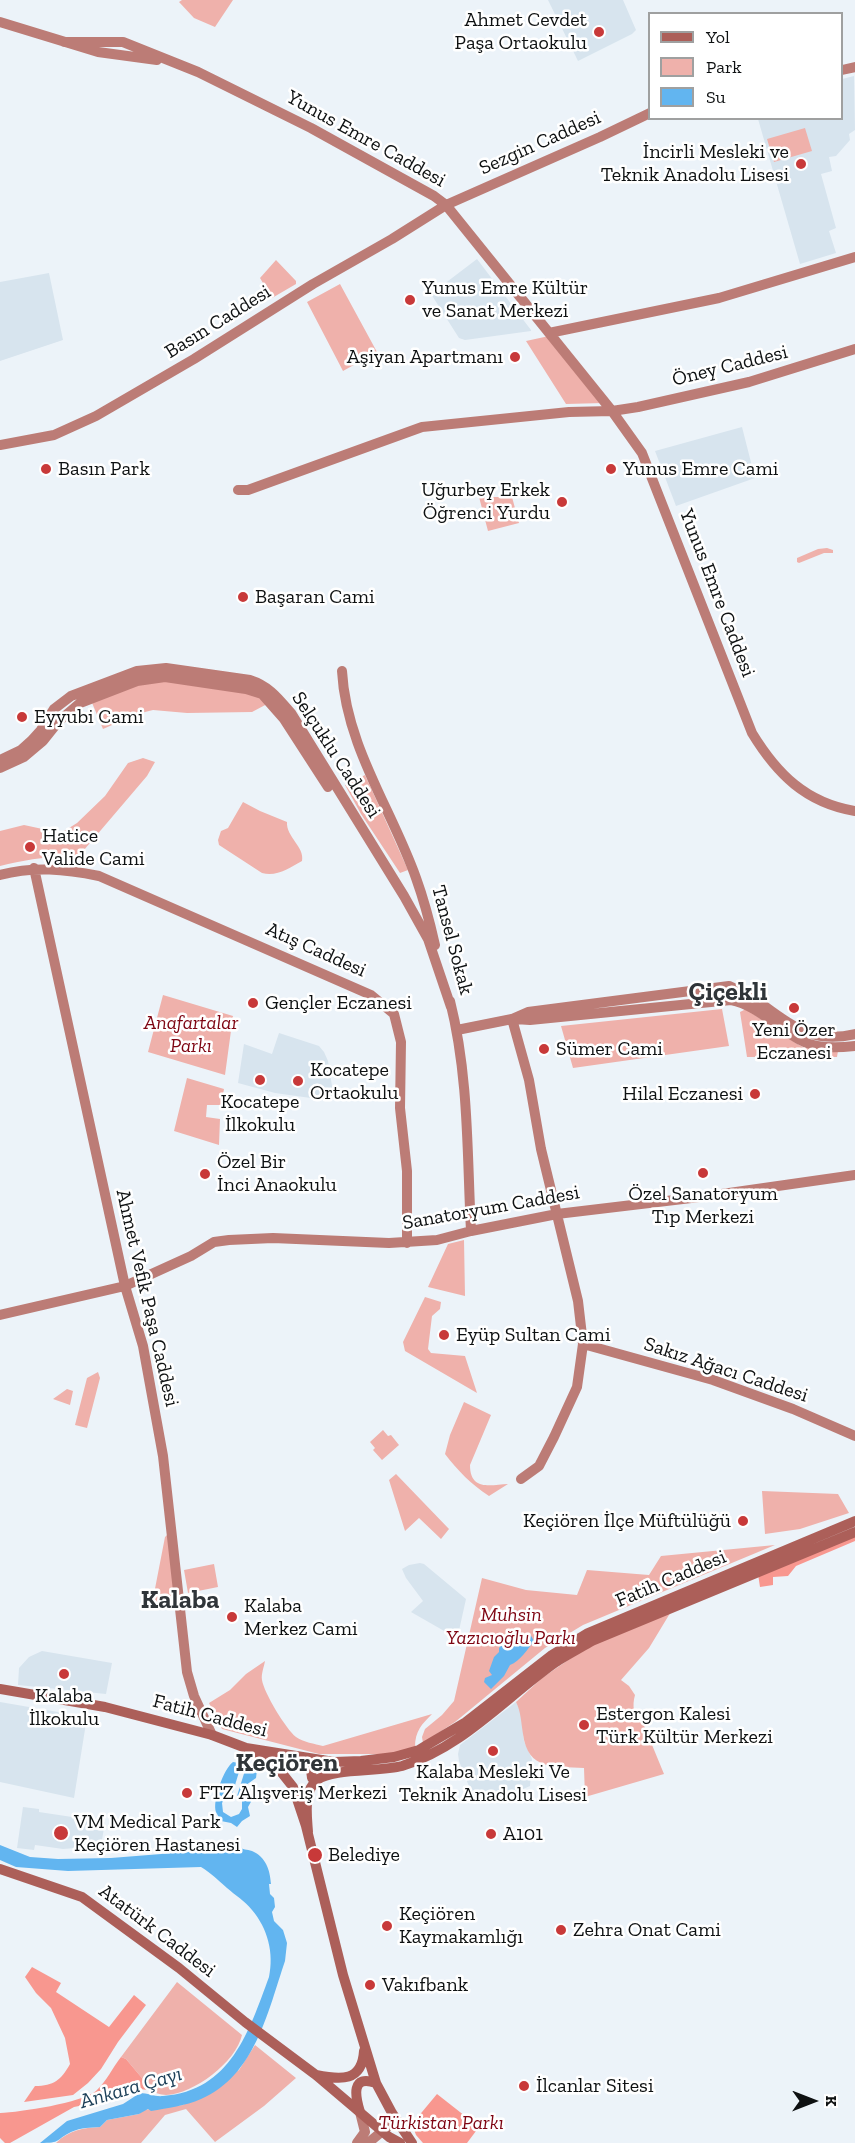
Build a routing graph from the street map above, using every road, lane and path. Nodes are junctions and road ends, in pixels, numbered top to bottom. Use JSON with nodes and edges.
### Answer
{"nodes":[{"id":1,"x":0,"y":22,"type":"edge"},
{"id":2,"x":106,"y":41,"type":"junction"},
{"id":3,"x":64,"y":42,"type":"junction"},
{"id":4,"x":129,"y":44,"type":"junction"},
{"id":5,"x":102,"y":53,"type":"junction"},
{"id":6,"x":125,"y":56,"type":"junction"},
{"id":7,"x":175,"y":63,"type":"junction"},
{"id":8,"x":648,"y":114,"type":"edge"},
{"id":9,"x":446,"y":205,"type":"junction"},
{"id":10,"x":855,"y":257,"type":"edge"},
{"id":11,"x":549,"y":333,"type":"junction"},
{"id":12,"x":855,"y":349,"type":"edge"},
{"id":13,"x":612,"y":411,"type":"junction"},
{"id":14,"x":0,"y":445,"type":"edge"},
{"id":15,"x":238,"y":490,"type":"dead end"},
{"id":16,"x":342,"y":671,"type":"dead end"},
{"id":17,"x":0,"y":760,"type":"edge"},
{"id":18,"x":0,"y":768,"type":"edge"},
{"id":19,"x":855,"y":811,"type":"edge"},
{"id":20,"x":34,"y":868,"type":"junction"},
{"id":21,"x":0,"y":875,"type":"edge"},
{"id":22,"x":396,"y":888,"type":"junction"},
{"id":23,"x":451,"y":1007,"type":"junction"},
{"id":24,"x":512,"y":1019,"type":"junction"},
{"id":25,"x":458,"y":1030,"type":"junction"},
{"id":26,"x":855,"y":1034,"type":"edge"},
{"id":27,"x":855,"y":1046,"type":"edge"},
{"id":28,"x":855,"y":1175,"type":"edge"},
{"id":29,"x":557,"y":1214,"type":"junction"},
{"id":30,"x":471,"y":1231,"type":"junction"},
{"id":31,"x":407,"y":1242,"type":"junction"},
{"id":32,"x":125,"y":1286,"type":"junction"},
{"id":33,"x":0,"y":1316,"type":"edge"},
{"id":34,"x":583,"y":1344,"type":"junction"},
{"id":35,"x":855,"y":1436,"type":"edge"},
{"id":36,"x":521,"y":1479,"type":"dead end"},
{"id":37,"x":855,"y":1521,"type":"edge"},
{"id":38,"x":855,"y":1532,"type":"edge"},
{"id":39,"x":0,"y":1689,"type":"edge"},
{"id":40,"x":212,"y":1735,"type":"junction"},
{"id":41,"x":246,"y":1748,"type":"junction"},
{"id":42,"x":323,"y":1760,"type":"junction"},
{"id":43,"x":317,"y":1780,"type":"junction"},
{"id":44,"x":308,"y":1832,"type":"junction"},
{"id":45,"x":0,"y":1869,"type":"edge"},
{"id":46,"x":364,"y":2048,"type":"junction"},
{"id":47,"x":316,"y":2075,"type":"junction"},
{"id":48,"x":375,"y":2083,"type":"junction"},
{"id":49,"x":360,"y":2112,"type":"junction"},
{"id":50,"x":392,"y":2122,"type":"junction"},
{"id":51,"x":357,"y":2143,"type":"edge"},
{"id":52,"x":368,"y":2143,"type":"edge"},
{"id":53,"x":377,"y":2143,"type":"edge"},
{"id":54,"x":400,"y":2143,"type":"edge"},
{"id":55,"x":412,"y":2143,"type":"edge"}],
"edges":[{"from":1,"to":3,"type":"street","name":"Yunus Emre Caddesi"},
{"from":2,"to":3,"type":"street","name":"Yunus Emre Caddesi"},
{"from":2,"to":4,"type":"street","name":"Yunus Emre Caddesi"},
{"from":2,"to":5,"type":"street"},
{"from":3,"to":5,"type":"street","name":"Yunus Emre Caddesi"},
{"from":4,"to":6,"type":"street"},
{"from":4,"to":7,"type":"street","name":"Yunus Emre Caddesi"},
{"from":5,"to":6,"type":"street","name":"Yunus Emre Caddesi"},
{"from":6,"to":7,"type":"street","name":"Yunus Emre Caddesi"},
{"from":7,"to":9,"type":"street","name":"Yunus Emre Caddesi"},
{"from":8,"to":9,"type":"street","name":"Sezgin Caddesi"},
{"from":9,"to":11,"type":"street","name":"Yunus Emre Caddesi"},
{"from":9,"to":14,"type":"street","name":"Basın Caddesi"},
{"from":10,"to":11,"type":"street"},
{"from":11,"to":13,"type":"street","name":"Yunus Emre Caddesi"},
{"from":12,"to":13,"type":"street","name":"Öney Caddesi"},
{"from":13,"to":15,"type":"street","name":"Öney Caddesi"},
{"from":13,"to":19,"type":"street","name":"Yunus Emre Caddesi"},
{"from":16,"to":23,"type":"street","name":"Tansel Sokak"},
{"from":17,"to":22,"type":"street","name":"Selçuklu Caddesi"},
{"from":18,"to":22,"type":"street","name":"Selçuklu Caddesi"},
{"from":20,"to":21,"type":"street","name":"Atış Caddesi"},
{"from":20,"to":31,"type":"street","name":"Atış Caddesi"},
{"from":20,"to":32,"type":"street","name":"Ahmet Vefik Paşa Caddesi"},
{"from":22,"to":23,"type":"street","name":"Selçuklu Caddesi"},
{"from":23,"to":25,"type":"street","name":"Tansel Sokak"},
{"from":24,"to":25,"type":"street"},
{"from":24,"to":26,"type":"street"},
{"from":24,"to":27,"type":"street"},
{"from":24,"to":29,"type":"street"},
{"from":25,"to":30,"type":"street","name":"Tansel Sokak"},
{"from":28,"to":29,"type":"street","name":"Sanatoryum Caddesi"},
{"from":29,"to":30,"type":"street","name":"Sanatoryum Caddesi"},
{"from":29,"to":34,"type":"street"},
{"from":30,"to":31,"type":"street","name":"Sanatoryum Caddesi"},
{"from":31,"to":32,"type":"street","name":"Sanatoryum Caddesi"},
{"from":32,"to":33,"type":"street","name":"Sanatoryum Caddesi"},
{"from":32,"to":40,"type":"street","name":"Ahmet Vefik Paşa Caddesi"},
{"from":34,"to":35,"type":"street","name":"Sakız Ağacı Caddesi"},
{"from":34,"to":36,"type":"street"},
{"from":37,"to":42,"type":"main road","name":"Fatih Caddesi"},
{"from":38,"to":43,"type":"main road","name":"Fatih Caddesi"},
{"from":39,"to":40,"type":"main road","name":"Fatih Caddesi"},
{"from":40,"to":41,"type":"main road","name":"Fatih Caddesi"},
{"from":41,"to":42,"type":"main road","name":"Fatih Caddesi"},
{"from":41,"to":44,"type":"main road"},
{"from":42,"to":43,"type":"main road"},
{"from":43,"to":44,"type":"main road"},
{"from":44,"to":46,"type":"main road"},
{"from":45,"to":47,"type":"main road","name":"Atatürk Caddesi"},
{"from":46,"to":47,"type":"main road"},
{"from":46,"to":48,"type":"main road"},
{"from":47,"to":49,"type":"main road","name":"Atatürk Caddesi"},
{"from":48,"to":49,"type":"main road"},
{"from":48,"to":50,"type":"main road"},
{"from":49,"to":51,"type":"street"},
{"from":49,"to":54,"type":"main road","name":"Atatürk Caddesi"},
{"from":50,"to":52,"type":"street"},
{"from":50,"to":53,"type":"street"},
{"from":50,"to":55,"type":"main road"}]}
